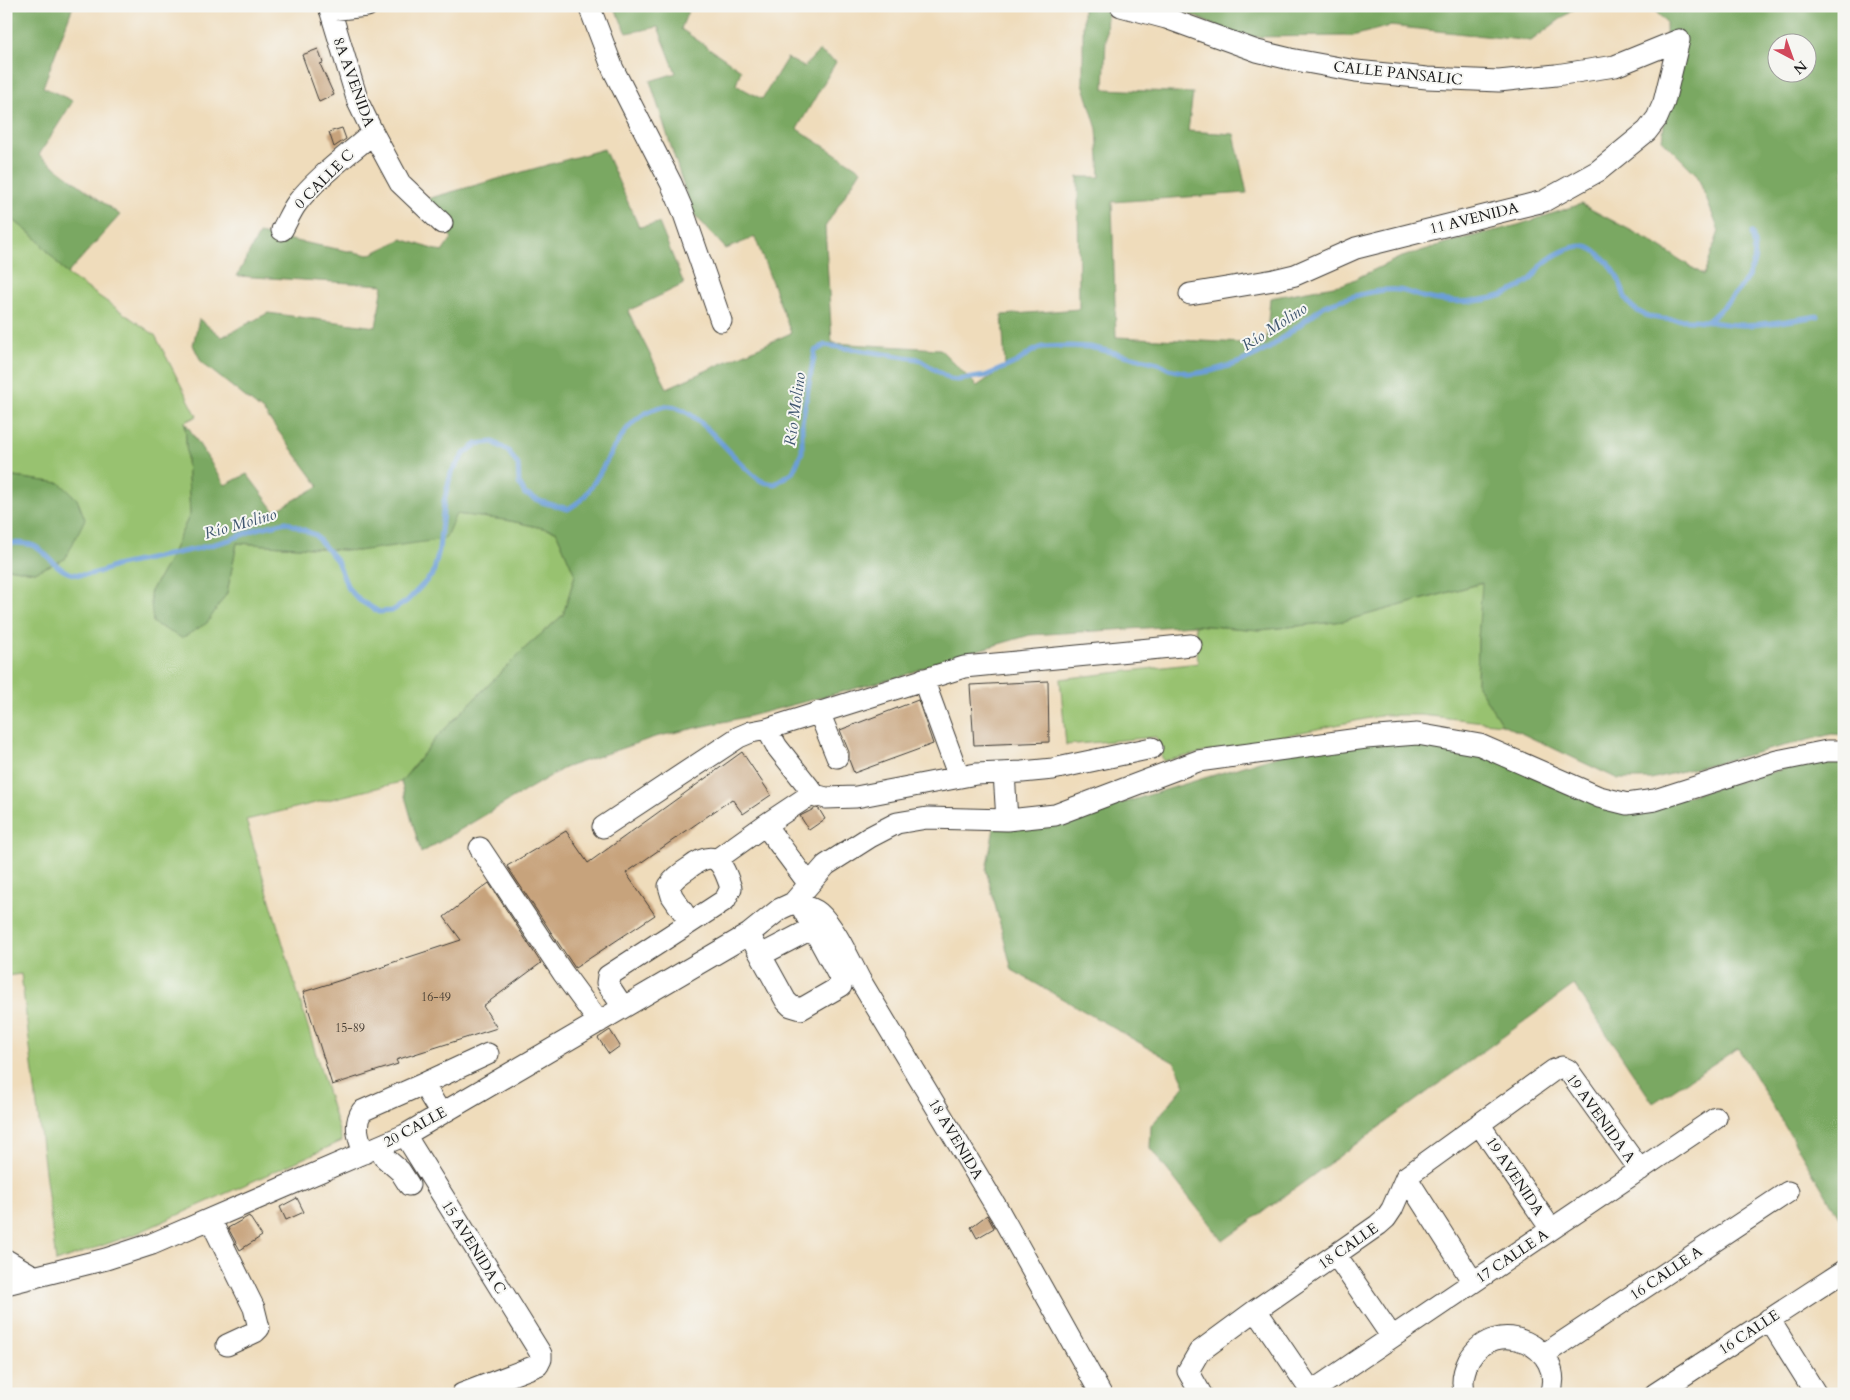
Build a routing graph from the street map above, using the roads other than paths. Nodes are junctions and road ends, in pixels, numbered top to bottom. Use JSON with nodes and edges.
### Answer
{"nodes":[{"id":1,"x":367,"y":6,"type":"edge"},
{"id":2,"x":588,"y":6,"type":"edge"},
{"id":3,"x":1120,"y":6,"type":"edge"},
{"id":4,"x":330,"y":8,"type":"edge"},
{"id":5,"x":1167,"y":12,"type":"edge"},
{"id":6,"x":1678,"y":40,"type":"joint"},
{"id":7,"x":373,"y":133,"type":"junction"},
{"id":8,"x":442,"y":222,"type":"dead end"},
{"id":9,"x":282,"y":230,"type":"dead end"},
{"id":10,"x":1190,"y":294,"type":"dead end"},
{"id":11,"x":720,"y":321,"type":"dead end"},
{"id":12,"x":1191,"y":645,"type":"dead end"},
{"id":13,"x":923,"y":679,"type":"junction"},
{"id":14,"x":819,"y":712,"type":"junction"},
{"id":15,"x":767,"y":729,"type":"junction"},
{"id":16,"x":1152,"y":748,"type":"dead end"},
{"id":17,"x":1844,"y":751,"type":"edge"},
{"id":18,"x":837,"y":757,"type":"dead end"},
{"id":19,"x":1004,"y":773,"type":"junction"},
{"id":20,"x":959,"y":777,"type":"junction"},
{"id":21,"x":815,"y":795,"type":"junction"},
{"id":22,"x":1007,"y":820,"type":"junction"},
{"id":23,"x":765,"y":825,"type":"junction"},
{"id":24,"x":603,"y":827,"type":"dead end"},
{"id":25,"x":480,"y":848,"type":"dead end"},
{"id":26,"x":716,"y":860,"type":"junction"},
{"id":27,"x":809,"y":884,"type":"junction"},
{"id":28,"x":796,"y":904,"type":"junction"},
{"id":29,"x":690,"y":922,"type":"junction"},
{"id":30,"x":812,"y":928,"type":"junction"},
{"id":31,"x":749,"y":934,"type":"junction"},
{"id":32,"x":761,"y":955,"type":"junction"},
{"id":33,"x":622,"y":1007,"type":"junction"},
{"id":34,"x":599,"y":1022,"type":"junction"},
{"id":35,"x":488,"y":1054,"type":"dead end"},
{"id":36,"x":1562,"y":1067,"type":"joint"},
{"id":37,"x":423,"y":1084,"type":"junction"},
{"id":38,"x":441,"y":1114,"type":"junction"},
{"id":39,"x":1716,"y":1118,"type":"dead end"},
{"id":40,"x":1479,"y":1124,"type":"junction"},
{"id":41,"x":405,"y":1135,"type":"junction"},
{"id":42,"x":371,"y":1150,"type":"junction"},
{"id":43,"x":1640,"y":1170,"type":"junction"},
{"id":44,"x":1406,"y":1178,"type":"junction"},
{"id":45,"x":409,"y":1185,"type":"dead end"},
{"id":46,"x":1788,"y":1192,"type":"dead end"},
{"id":47,"x":210,"y":1219,"type":"junction"},
{"id":48,"x":1551,"y":1230,"type":"junction"},
{"id":49,"x":1336,"y":1255,"type":"junction"},
{"id":50,"x":6,"y":1260,"type":"edge"},
{"id":51,"x":1844,"y":1271,"type":"edge"},
{"id":52,"x":35,"y":1277,"type":"junction"},
{"id":53,"x":1473,"y":1282,"type":"junction"},
{"id":54,"x":6,"y":1284,"type":"edge"},
{"id":55,"x":1844,"y":1287,"type":"edge"},
{"id":56,"x":1256,"y":1310,"type":"junction"},
{"id":57,"x":1772,"y":1324,"type":"junction"},
{"id":58,"x":1392,"y":1337,"type":"junction"},
{"id":59,"x":228,"y":1345,"type":"dead end"},
{"id":60,"x":1543,"y":1355,"type":"junction"},
{"id":61,"x":1193,"y":1360,"type":"junction"},
{"id":62,"x":1309,"y":1393,"type":"edge"},
{"id":63,"x":462,"y":1394,"type":"edge"},
{"id":64,"x":1101,"y":1394,"type":"edge"},
{"id":65,"x":1201,"y":1394,"type":"edge"},
{"id":66,"x":1211,"y":1394,"type":"edge"},
{"id":67,"x":1465,"y":1394,"type":"edge"},
{"id":68,"x":1550,"y":1394,"type":"edge"},
{"id":69,"x":1655,"y":1394,"type":"edge"},
{"id":70,"x":1679,"y":1394,"type":"edge"},
{"id":71,"x":1816,"y":1394,"type":"edge"}],
"edges":[{"from":1,"to":4,"type":"street"},
{"from":2,"to":11,"type":"street"},
{"from":3,"to":5,"type":"street","name":"CALLE PANSALIC"},
{"from":4,"to":7,"type":"street","name":"8A AVENIDA"},
{"from":5,"to":6,"type":"street","name":"CALLE PANSALIC"},
{"from":6,"to":10,"type":"street","name":"11 AVENIDA"},
{"from":7,"to":8,"type":"street","name":"8A AVENIDA"},
{"from":7,"to":9,"type":"street","name":"0 CALLE C"},
{"from":12,"to":13,"type":"street"},
{"from":13,"to":14,"type":"street"},
{"from":13,"to":20,"type":"street"},
{"from":14,"to":15,"type":"street"},
{"from":14,"to":18,"type":"street"},
{"from":15,"to":21,"type":"street"},
{"from":15,"to":24,"type":"street"},
{"from":16,"to":19,"type":"street"},
{"from":17,"to":22,"type":"street","name":"20 CALLE"},
{"from":19,"to":20,"type":"street"},
{"from":19,"to":22,"type":"street"},
{"from":20,"to":21,"type":"street"},
{"from":21,"to":23,"type":"street"},
{"from":22,"to":27,"type":"street","name":"20 CALLE"},
{"from":23,"to":26,"type":"street"},
{"from":23,"to":27,"type":"street"},
{"from":25,"to":34,"type":"street"},
{"from":26,"to":29,"type":"street"},
{"from":26,"to":29,"type":"street"},
{"from":27,"to":28,"type":"street","name":"20 CALLE"},
{"from":28,"to":30,"type":"street"},
{"from":28,"to":31,"type":"street","name":"20 CALLE"},
{"from":28,"to":64,"type":"street","name":"18 AVENIDA"},
{"from":29,"to":33,"type":"street"},
{"from":30,"to":32,"type":"street"},
{"from":30,"to":32,"type":"street"},
{"from":31,"to":32,"type":"street"},
{"from":31,"to":33,"type":"street","name":"20 CALLE"},
{"from":33,"to":34,"type":"street","name":"20 CALLE"},
{"from":34,"to":38,"type":"street","name":"20 CALLE"},
{"from":35,"to":37,"type":"street"},
{"from":36,"to":40,"type":"street","name":"18 CALLE"},
{"from":36,"to":43,"type":"street","name":"19 AVENIDA A"},
{"from":37,"to":38,"type":"street"},
{"from":37,"to":42,"type":"street"},
{"from":38,"to":41,"type":"street","name":"20 CALLE"},
{"from":39,"to":43,"type":"street","name":"17 CALLE A"},
{"from":40,"to":44,"type":"street","name":"18 CALLE"},
{"from":40,"to":48,"type":"street","name":"19 AVENIDA"},
{"from":41,"to":42,"type":"street","name":"20 CALLE"},
{"from":41,"to":63,"type":"street","name":"15 AVENIDA C"},
{"from":42,"to":45,"type":"street"},
{"from":42,"to":47,"type":"street","name":"20 CALLE"},
{"from":43,"to":48,"type":"street","name":"17 CALLE A"},
{"from":44,"to":49,"type":"street","name":"18 CALLE"},
{"from":44,"to":53,"type":"street"},
{"from":46,"to":60,"type":"street","name":"16 CALLE A"},
{"from":47,"to":52,"type":"street","name":"20 CALLE"},
{"from":47,"to":59,"type":"street"},
{"from":48,"to":53,"type":"street","name":"17 CALLE A"},
{"from":49,"to":56,"type":"street","name":"18 CALLE"},
{"from":49,"to":58,"type":"street"},
{"from":50,"to":52,"type":"street"},
{"from":51,"to":57,"type":"street","name":"16 CALLE"},
{"from":52,"to":54,"type":"street","name":"20 CALLE"},
{"from":53,"to":58,"type":"street","name":"17 CALLE A"},
{"from":55,"to":57,"type":"street","name":"16 CALLE"},
{"from":56,"to":61,"type":"street","name":"18 CALLE"},
{"from":56,"to":62,"type":"street"},
{"from":57,"to":69,"type":"street","name":"16 CALLE"},
{"from":57,"to":70,"type":"street","name":"16 CALLE"},
{"from":57,"to":71,"type":"street"},
{"from":58,"to":62,"type":"street","name":"17 CALLE A"},
{"from":60,"to":67,"type":"street"},
{"from":60,"to":68,"type":"street"},
{"from":61,"to":65,"type":"street"},
{"from":61,"to":66,"type":"street"}]}
